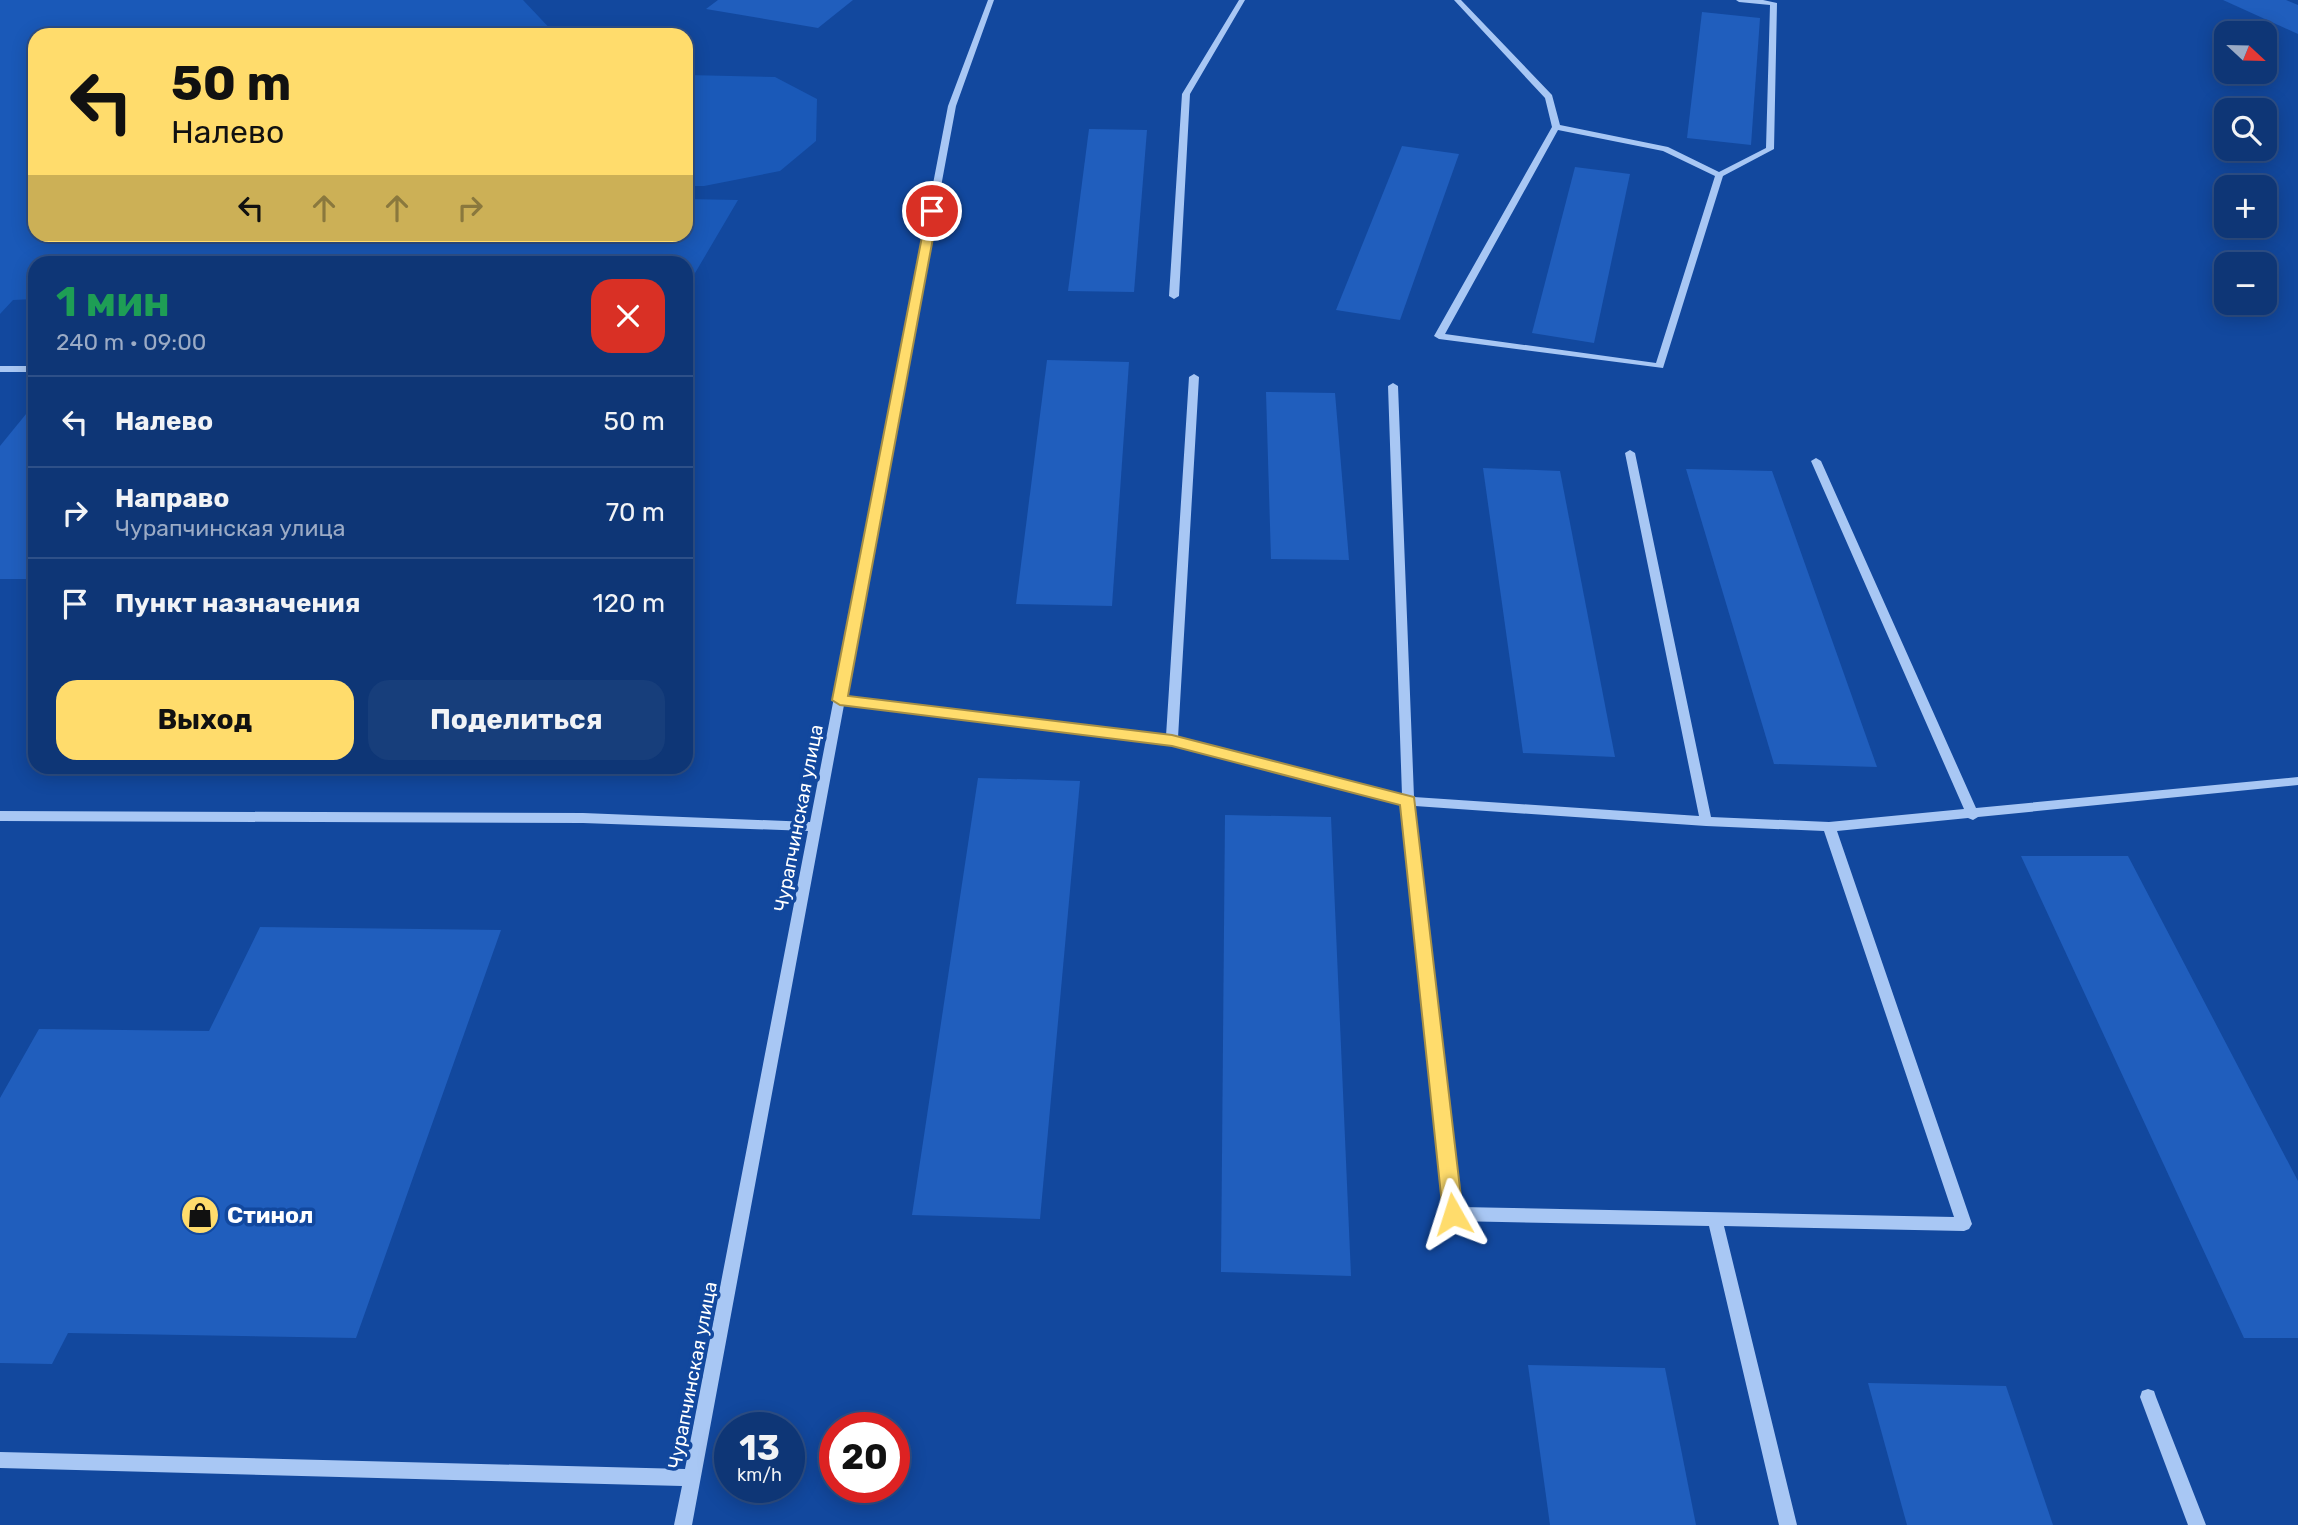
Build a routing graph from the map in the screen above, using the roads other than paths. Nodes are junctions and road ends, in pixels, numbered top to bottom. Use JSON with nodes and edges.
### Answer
{"nodes":[{"id":1,"x":991,"y":0,"type":"edge"},
{"id":2,"x":1242,"y":0,"type":"edge"},
{"id":3,"x":1457,"y":0,"type":"edge"},
{"id":4,"x":1739,"y":0,"type":"edge"},
{"id":5,"x":1556,"y":127,"type":"junction"},
{"id":6,"x":1718,"y":175,"type":"junction"},
{"id":7,"x":1174,"y":296,"type":"dead end"},
{"id":8,"x":0,"y":369,"type":"edge"},
{"id":9,"x":28,"y":369,"type":"edge"},
{"id":10,"x":1194,"y":377,"type":"dead end"},
{"id":11,"x":1393,"y":386,"type":"dead end"},
{"id":12,"x":1630,"y":453,"type":"dead end"},
{"id":13,"x":1816,"y":461,"type":"dead end"},
{"id":14,"x":840,"y":700,"type":"junction"},
{"id":15,"x":1172,"y":741,"type":"junction"},
{"id":16,"x":2298,"y":781,"type":"edge"},
{"id":17,"x":1408,"y":802,"type":"junction"},
{"id":18,"x":1973,"y":815,"type":"junction"},
{"id":19,"x":0,"y":816,"type":"edge"},
{"id":20,"x":1706,"y":821,"type":"junction"},
{"id":21,"x":816,"y":827,"type":"junction"},
{"id":22,"x":1829,"y":827,"type":"junction"},
{"id":23,"x":1715,"y":1219,"type":"junction"},
{"id":24,"x":2148,"y":1397,"type":"dead end"},
{"id":25,"x":0,"y":1460,"type":"edge"},
{"id":26,"x":692,"y":1478,"type":"junction"},
{"id":27,"x":683,"y":1525,"type":"edge"},
{"id":28,"x":1788,"y":1525,"type":"edge"},
{"id":29,"x":2197,"y":1525,"type":"edge"}],
"edges":[{"from":1,"to":14,"type":"street","name":"Чурапчинская улица"},
{"from":2,"to":7,"type":"street"},
{"from":3,"to":5,"type":"street"},
{"from":4,"to":6,"type":"street"},
{"from":5,"to":6,"type":"street"},
{"from":5,"to":6,"type":"street"},
{"from":8,"to":9,"type":"street"},
{"from":10,"to":15,"type":"street"},
{"from":11,"to":17,"type":"street"},
{"from":12,"to":20,"type":"street"},
{"from":13,"to":18,"type":"street"},
{"from":14,"to":15,"type":"street"},
{"from":14,"to":21,"type":"street","name":"Чурапчинская улица"},
{"from":15,"to":17,"type":"street"},
{"from":16,"to":18,"type":"street"},
{"from":17,"to":20,"type":"street"},
{"from":17,"to":23,"type":"street"},
{"from":18,"to":22,"type":"street"},
{"from":19,"to":21,"type":"street"},
{"from":20,"to":22,"type":"street"},
{"from":21,"to":26,"type":"street","name":"Чурапчинская улица"},
{"from":22,"to":23,"type":"street"},
{"from":23,"to":28,"type":"lane"},
{"from":24,"to":29,"type":"street"},
{"from":25,"to":26,"type":"lane"},
{"from":26,"to":27,"type":"street","name":"Чурапчинская улица"}]}
